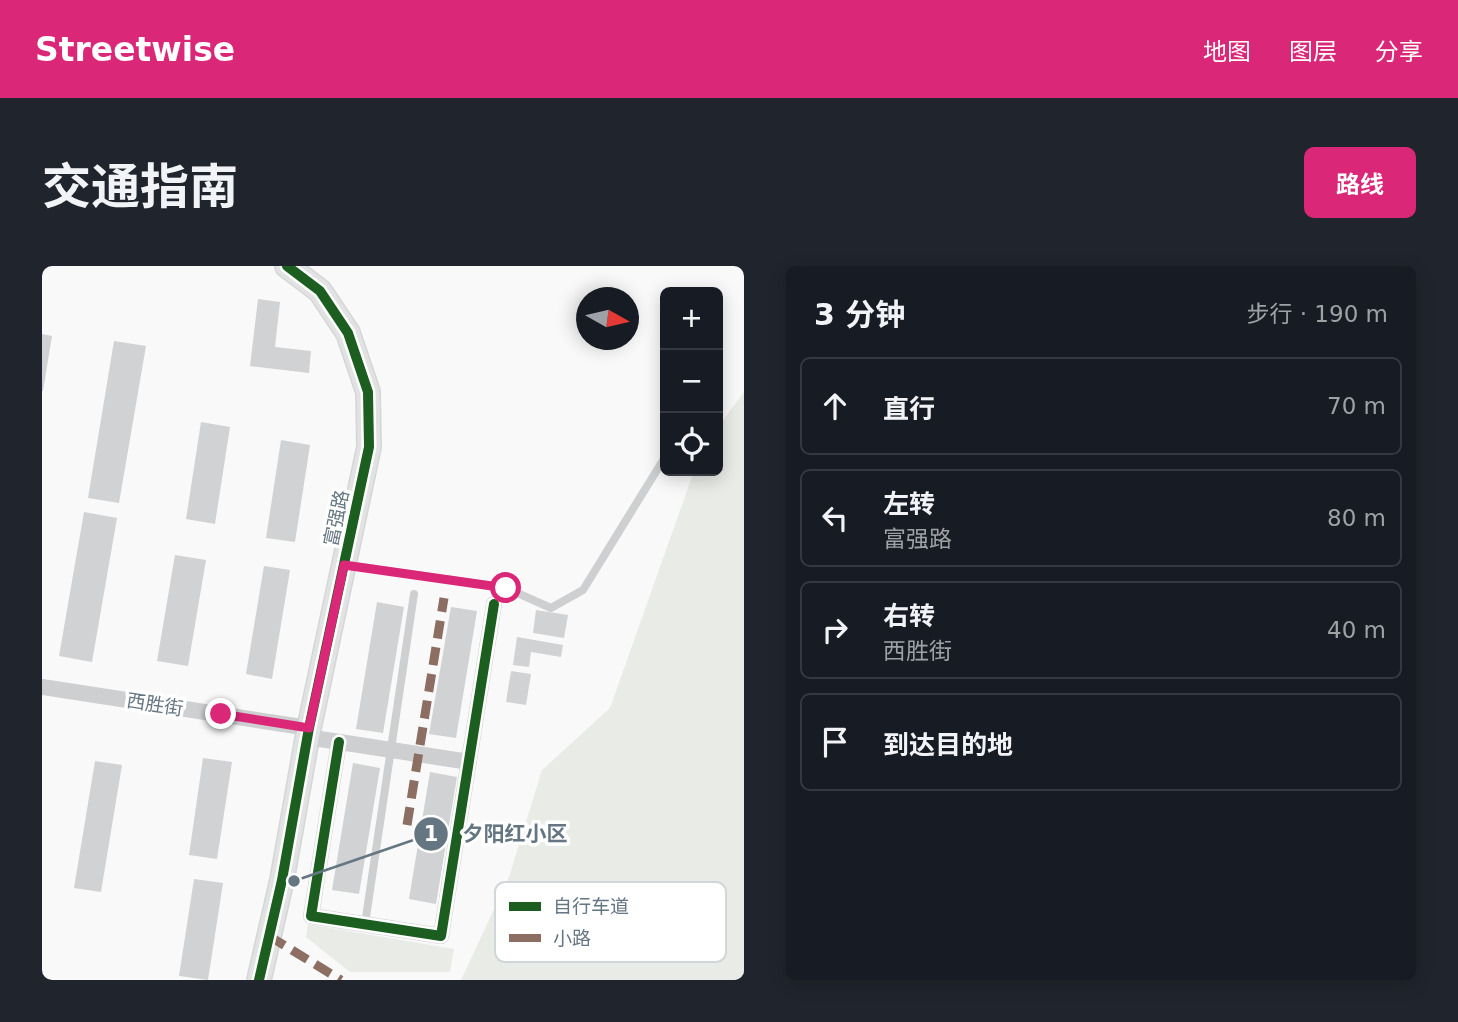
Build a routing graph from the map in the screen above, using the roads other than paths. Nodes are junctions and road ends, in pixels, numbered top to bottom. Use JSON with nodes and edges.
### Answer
{"nodes":[{"id":1,"x":287,"y":266,"type":"edge"},
{"id":2,"x":660,"y":465,"type":"edge"},
{"id":3,"x":344,"y":565,"type":"junction"},
{"id":4,"x":414,"y":594,"type":"dead end"},
{"id":5,"x":495,"y":604,"type":"dead end"},
{"id":6,"x":42,"y":687,"type":"edge"},
{"id":7,"x":308,"y":733,"type":"junction"},
{"id":8,"x":339,"y":742,"type":"junction"},
{"id":9,"x":391,"y":750,"type":"junction"},
{"id":10,"x":469,"y":762,"type":"junction"},
{"id":11,"x":365,"y":924,"type":"junction"},
{"id":12,"x":259,"y":980,"type":"edge"}],
"edges":[{"from":1,"to":3,"type":"street","name":"富强路"},
{"from":2,"to":3,"type":"lane"},
{"from":3,"to":7,"type":"street","name":"富强路"},
{"from":4,"to":9,"type":"lane"},
{"from":5,"to":10,"type":"street"},
{"from":6,"to":7,"type":"street","name":"西胜街"},
{"from":7,"to":8,"type":"street","name":"西胜街"},
{"from":7,"to":12,"type":"street","name":"富强路"},
{"from":8,"to":9,"type":"street","name":"西胜街"},
{"from":8,"to":11,"type":"street"},
{"from":9,"to":10,"type":"street","name":"西胜街"},
{"from":9,"to":11,"type":"lane"},
{"from":10,"to":11,"type":"street"}]}
